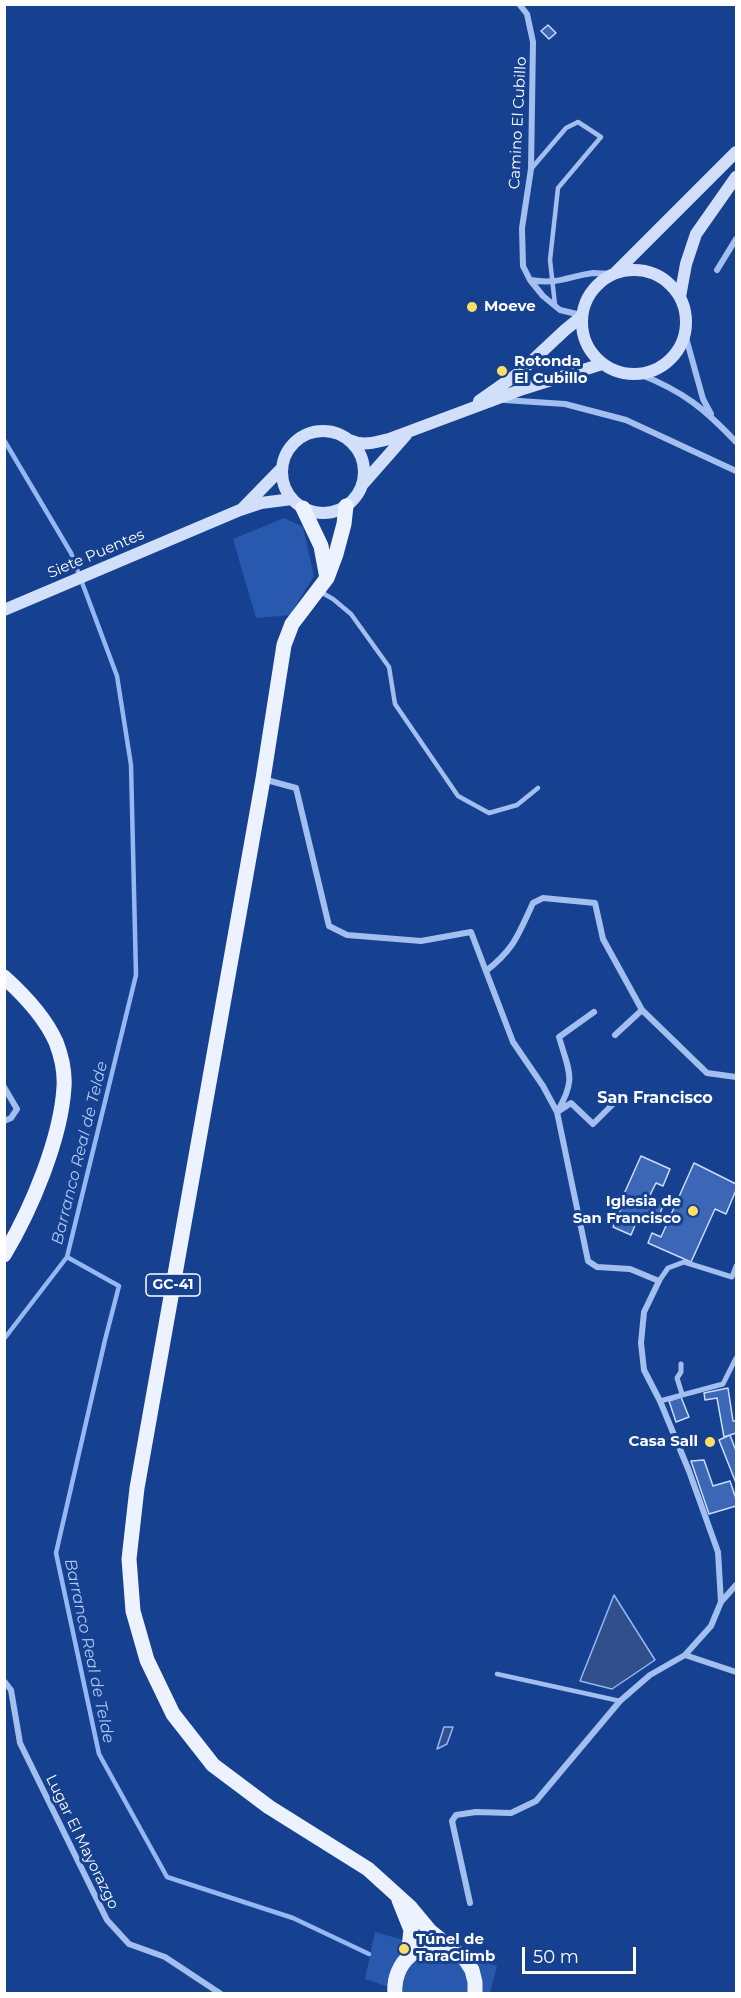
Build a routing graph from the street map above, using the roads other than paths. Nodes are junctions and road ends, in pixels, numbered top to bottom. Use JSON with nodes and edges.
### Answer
{"nodes":[{"id":1,"x":519,"y":4,"type":"edge"},
{"id":2,"x":736,"y":152,"type":"edge"},
{"id":3,"x":531,"y":169,"type":"junction"},
{"id":4,"x":736,"y":177,"type":"edge"},
{"id":5,"x":736,"y":239,"type":"edge"},
{"id":6,"x":717,"y":270,"type":"dead end"},
{"id":7,"x":614,"y":274,"type":"junction"},
{"id":8,"x":530,"y":280,"type":"junction"},
{"id":9,"x":551,"y":281,"type":"junction"},
{"id":10,"x":680,"y":297,"type":"junction"},
{"id":11,"x":555,"y":305,"type":"junction"},
{"id":12,"x":582,"y":316,"type":"junction"},
{"id":13,"x":685,"y":334,"type":"junction"},
{"id":14,"x":602,"y":364,"type":"junction"},
{"id":15,"x":639,"y":374,"type":"junction"},
{"id":16,"x":495,"y":400,"type":"junction"},
{"id":17,"x":468,"y":409,"type":"junction"},
{"id":18,"x":713,"y":417,"type":"junction"},
{"id":19,"x":408,"y":434,"type":"junction"},
{"id":20,"x":349,"y":440,"type":"junction"},
{"id":21,"x":736,"y":442,"type":"edge"},
{"id":22,"x":282,"y":468,"type":"junction"},
{"id":23,"x":736,"y":471,"type":"edge"},
{"id":24,"x":361,"y":486,"type":"junction"},
{"id":25,"x":297,"y":504,"type":"junction"},
{"id":26,"x":346,"y":506,"type":"junction"},
{"id":27,"x":240,"y":510,"type":"junction"},
{"id":28,"x":322,"y":584,"type":"junction"},
{"id":29,"x":7,"y":608,"type":"edge"},
{"id":30,"x":263,"y":779,"type":"junction"},
{"id":31,"x":538,"y":788,"type":"dead end"},
{"id":32,"x":486,"y":971,"type":"junction"},
{"id":33,"x":4,"y":977,"type":"edge"},
{"id":34,"x":642,"y":1010,"type":"junction"},
{"id":35,"x":594,"y":1012,"type":"dead end"},
{"id":36,"x":615,"y":1035,"type":"dead end"},
{"id":37,"x":736,"y":1077,"type":"edge"},
{"id":38,"x":4,"y":1087,"type":"edge"},
{"id":39,"x":613,"y":1104,"type":"dead end"},
{"id":40,"x":557,"y":1112,"type":"junction"},
{"id":41,"x":4,"y":1121,"type":"edge"},
{"id":42,"x":4,"y":1255,"type":"edge"},
{"id":43,"x":736,"y":1266,"type":"edge"},
{"id":44,"x":659,"y":1281,"type":"junction"},
{"id":45,"x":736,"y":1358,"type":"edge"},
{"id":46,"x":681,"y":1364,"type":"dead end"},
{"id":47,"x":682,"y":1394,"type":"junction"},
{"id":48,"x":660,"y":1401,"type":"junction"},
{"id":49,"x":736,"y":1584,"type":"edge"},
{"id":50,"x":721,"y":1602,"type":"junction"},
{"id":51,"x":685,"y":1655,"type":"junction"},
{"id":52,"x":736,"y":1672,"type":"edge"},
{"id":53,"x":497,"y":1674,"type":"dead end"},
{"id":54,"x":4,"y":1681,"type":"edge"},
{"id":55,"x":620,"y":1701,"type":"junction"},
{"id":56,"x":396,"y":1894,"type":"junction"},
{"id":57,"x":470,"y":1903,"type":"dead end"},
{"id":58,"x":455,"y":1951,"type":"junction"},
{"id":59,"x":408,"y":1956,"type":"junction"},
{"id":60,"x":393,"y":1990,"type":"edge"},
{"id":61,"x":221,"y":1994,"type":"edge"},
{"id":62,"x":474,"y":1994,"type":"edge"}],
"edges":[{"from":1,"to":3,"type":"street","name":"Camino El Cubillo"},
{"from":2,"to":7,"type":"main road"},
{"from":3,"to":8,"type":"street","name":"Camino El Cubillo"},
{"from":3,"to":9,"type":"lane"},
{"from":4,"to":10,"type":"main road"},
{"from":5,"to":6,"type":"street"},
{"from":7,"to":9,"type":"street"},
{"from":7,"to":10,"type":"main road"},
{"from":7,"to":12,"type":"main road"},
{"from":8,"to":9,"type":"street"},
{"from":8,"to":11,"type":"street","name":"Camino El Cubillo"},
{"from":9,"to":11,"type":"lane"},
{"from":10,"to":13,"type":"main road"},
{"from":11,"to":12,"type":"street","name":"Camino El Cubillo"},
{"from":12,"to":14,"type":"main road"},
{"from":12,"to":17,"type":"main road"},
{"from":13,"to":15,"type":"main road"},
{"from":13,"to":18,"type":"street"},
{"from":14,"to":15,"type":"main road"},
{"from":14,"to":16,"type":"main road"},
{"from":15,"to":18,"type":"street"},
{"from":16,"to":17,"type":"main road"},
{"from":16,"to":23,"type":"street"},
{"from":17,"to":19,"type":"main road"},
{"from":18,"to":21,"type":"street"},
{"from":19,"to":20,"type":"main road"},
{"from":19,"to":24,"type":"main road"},
{"from":20,"to":22,"type":"main road"},
{"from":20,"to":24,"type":"main road"},
{"from":22,"to":25,"type":"main road"},
{"from":22,"to":27,"type":"main road"},
{"from":24,"to":26,"type":"main road"},
{"from":25,"to":26,"type":"main road"},
{"from":25,"to":27,"type":"main road","name":"Siete Puentes"},
{"from":25,"to":28,"type":"main road"},
{"from":26,"to":28,"type":"main road","number":"GC-41"},
{"from":27,"to":29,"type":"main road","name":"Siete Puentes"},
{"from":28,"to":30,"type":"main road","number":"GC-41"},
{"from":28,"to":31,"type":"lane"},
{"from":30,"to":32,"type":"street"},
{"from":30,"to":56,"type":"main road","number":"GC-41"},
{"from":32,"to":34,"type":"street"},
{"from":32,"to":40,"type":"street"},
{"from":33,"to":42,"type":"main road"},
{"from":34,"to":36,"type":"street"},
{"from":34,"to":37,"type":"street"},
{"from":35,"to":40,"type":"street"},
{"from":38,"to":41,"type":"street"},
{"from":39,"to":40,"type":"street"},
{"from":40,"to":44,"type":"street"},
{"from":43,"to":44,"type":"street"},
{"from":44,"to":48,"type":"street"},
{"from":45,"to":47,"type":"street"},
{"from":46,"to":47,"type":"street"},
{"from":47,"to":48,"type":"street"},
{"from":48,"to":50,"type":"street"},
{"from":49,"to":50,"type":"street"},
{"from":50,"to":51,"type":"street"},
{"from":51,"to":52,"type":"street"},
{"from":51,"to":55,"type":"street"},
{"from":53,"to":55,"type":"lane"},
{"from":54,"to":61,"type":"street","name":"Lugar El Mayorazgo"},
{"from":55,"to":57,"type":"street"},
{"from":56,"to":58,"type":"main road","number":"GC-41"},
{"from":56,"to":59,"type":"main road","number":"GC-41"},
{"from":58,"to":59,"type":"main road"},
{"from":58,"to":62,"type":"main road"},
{"from":59,"to":60,"type":"main road"}]}
